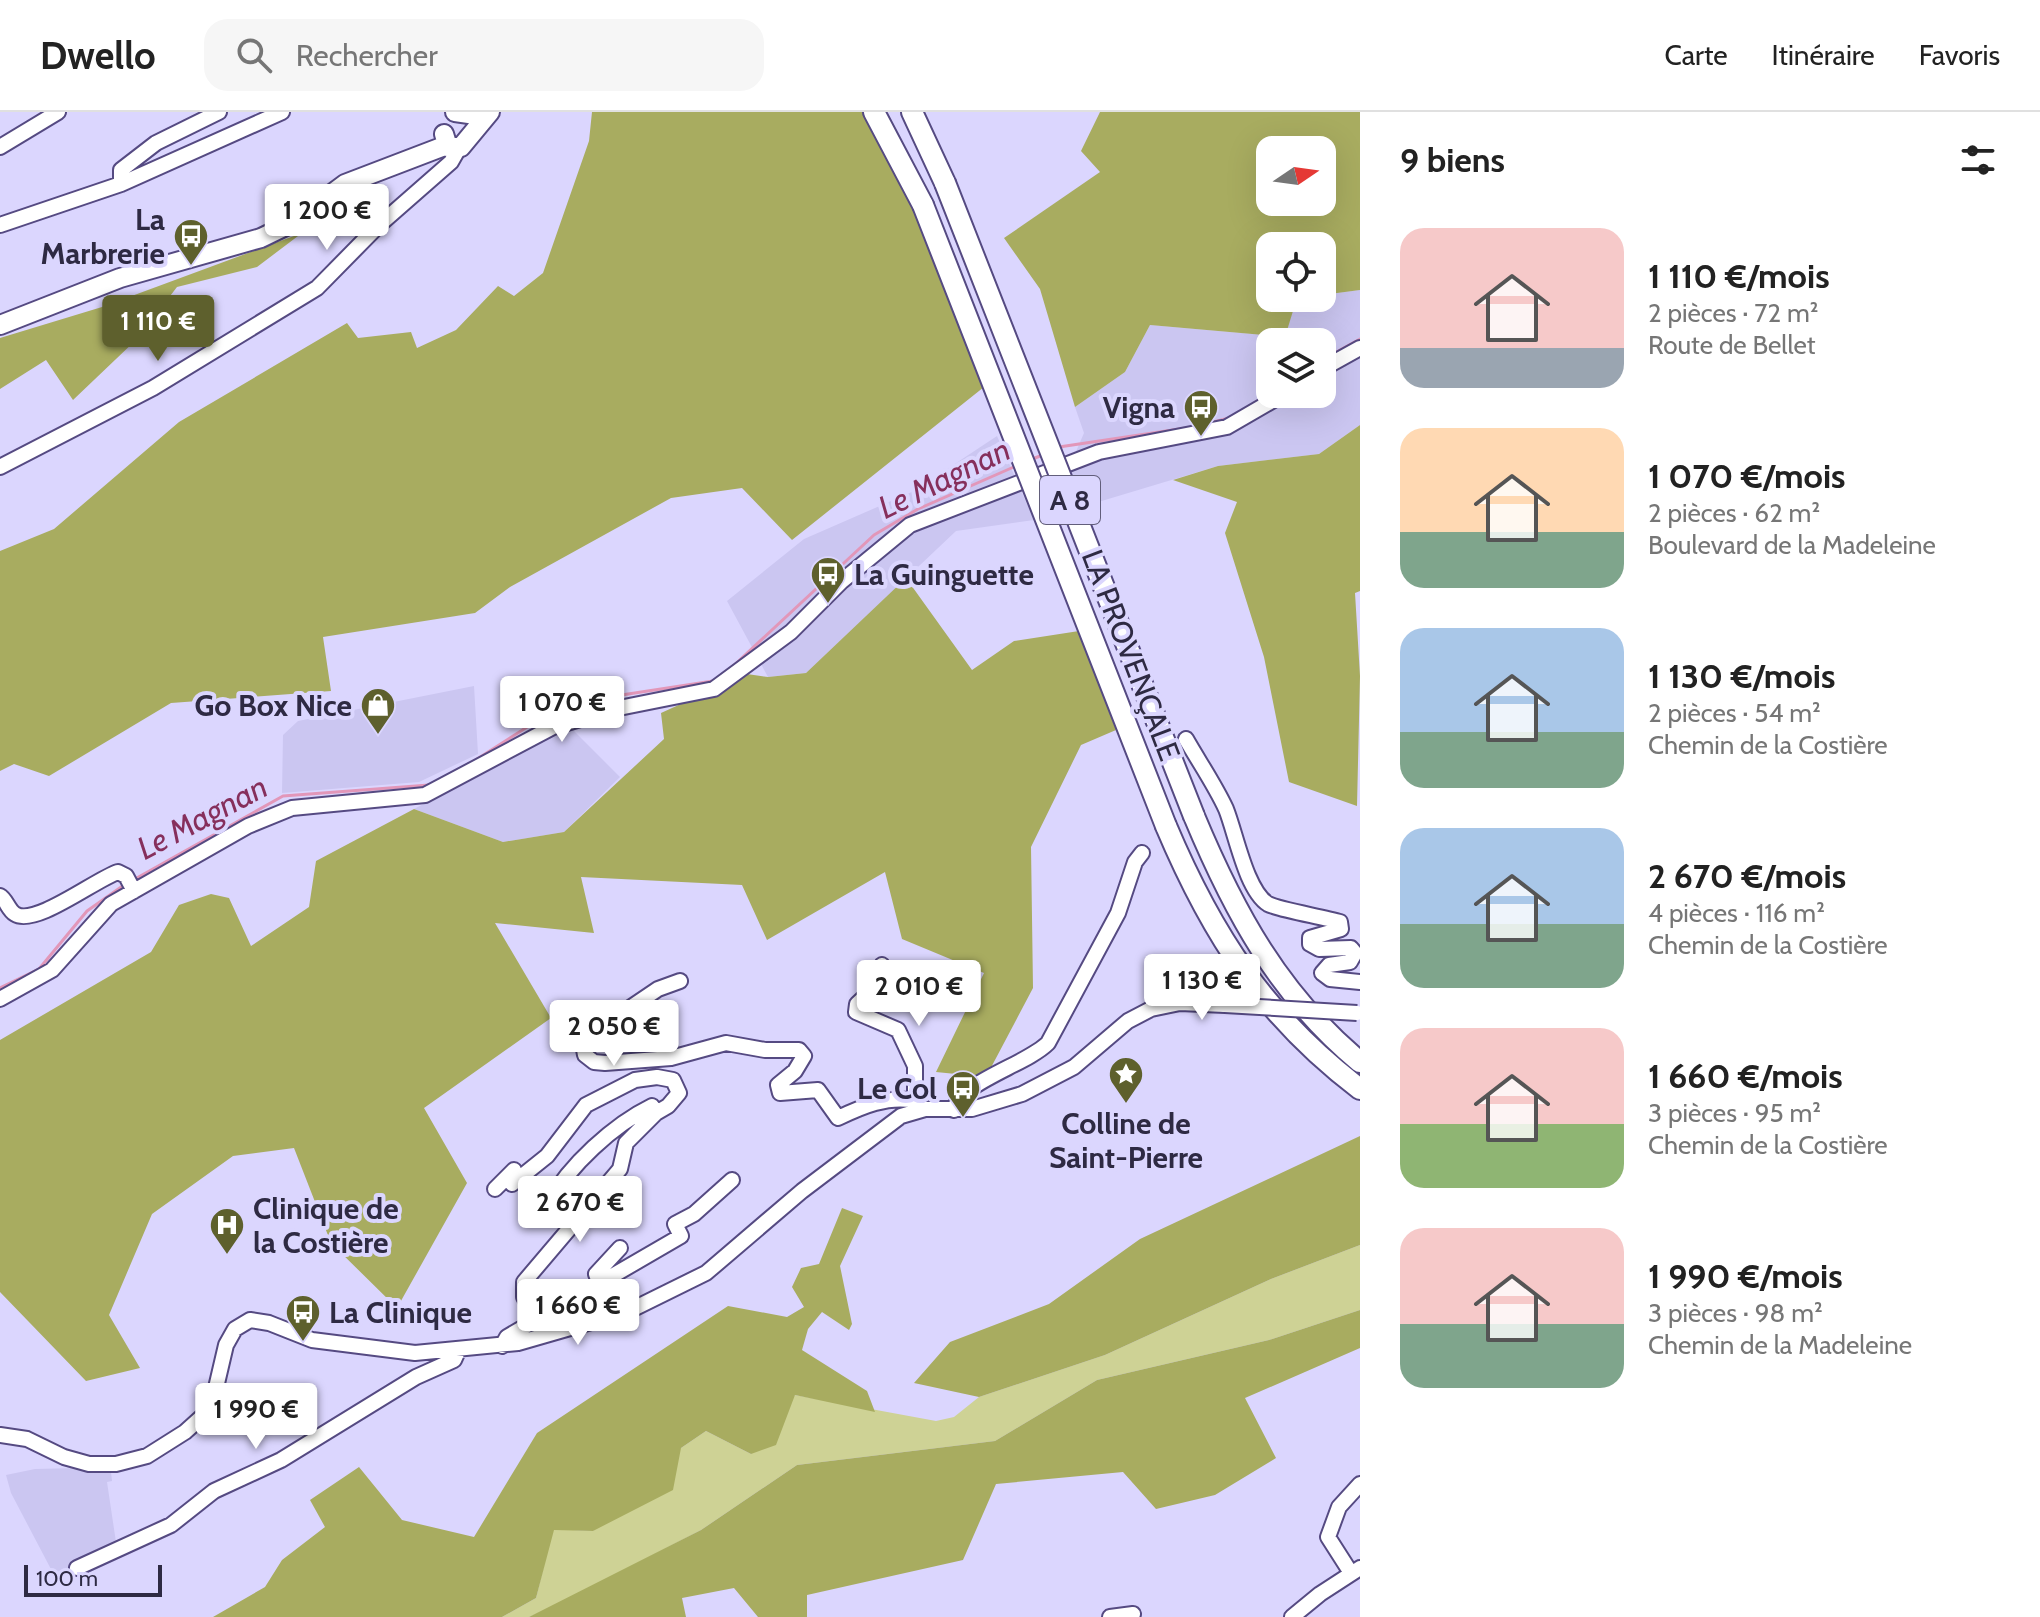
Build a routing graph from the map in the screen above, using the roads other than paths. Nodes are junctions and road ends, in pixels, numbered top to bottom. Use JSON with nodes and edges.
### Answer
{"nodes":[{"id":1,"x":58,"y":112,"type":"edge"},
{"id":2,"x":282,"y":112,"type":"edge"},
{"id":3,"x":874,"y":112,"type":"edge"},
{"id":4,"x":912,"y":112,"type":"edge"},
{"id":5,"x":213,"y":113,"type":"edge"},
{"id":6,"x":483,"y":113,"type":"edge"},
{"id":7,"x":454,"y":130,"type":"edge"},
{"id":8,"x":0,"y":147,"type":"edge"},
{"id":9,"x":121,"y":184,"type":"junction"},
{"id":10,"x":0,"y":225,"type":"edge"},
{"id":11,"x":0,"y":325,"type":"edge"},
{"id":12,"x":1360,"y":348,"type":"edge"},
{"id":13,"x":1336,"y":361,"type":"edge"},
{"id":14,"x":1260,"y":408,"type":"edge"},
{"id":15,"x":0,"y":467,"type":"edge"},
{"id":16,"x":1186,"y":739,"type":"dead end"},
{"id":17,"x":1142,"y":853,"type":"dead end"},
{"id":18,"x":130,"y":884,"type":"junction"},
{"id":19,"x":0,"y":896,"type":"edge"},
{"id":20,"x":882,"y":965,"type":"dead end"},
{"id":21,"x":680,"y":981,"type":"dead end"},
{"id":22,"x":1360,"y":982,"type":"edge"},
{"id":23,"x":0,"y":999,"type":"edge"},
{"id":24,"x":1359,"y":1013,"type":"edge"},
{"id":25,"x":1360,"y":1062,"type":"edge"},
{"id":26,"x":1360,"y":1089,"type":"edge"},
{"id":27,"x":916,"y":1105,"type":"junction"},
{"id":28,"x":954,"y":1110,"type":"junction"},
{"id":29,"x":656,"y":1113,"type":"junction"},
{"id":30,"x":547,"y":1156,"type":"junction"},
{"id":31,"x":732,"y":1180,"type":"dead end"},
{"id":32,"x":512,"y":1184,"type":"dead end"},
{"id":33,"x":495,"y":1189,"type":"dead end"},
{"id":34,"x":549,"y":1202,"type":"dead end"},
{"id":35,"x":620,"y":1248,"type":"dead end"},
{"id":36,"x":599,"y":1282,"type":"junction"},
{"id":37,"x":536,"y":1319,"type":"junction"},
{"id":38,"x":502,"y":1346,"type":"junction"},
{"id":39,"x":459,"y":1349,"type":"junction"},
{"id":40,"x":0,"y":1435,"type":"edge"},
{"id":41,"x":1360,"y":1484,"type":"edge"},
{"id":42,"x":77,"y":1568,"type":"dead end"},
{"id":43,"x":1356,"y":1570,"type":"edge"},
{"id":44,"x":1133,"y":1614,"type":"dead end"},
{"id":45,"x":1110,"y":1617,"type":"edge"},
{"id":46,"x":1292,"y":1617,"type":"edge"}],
"edges":[{"from":1,"to":8,"type":"street"},
{"from":2,"to":9,"type":"street"},
{"from":3,"to":26,"type":"highway","name":"LA PROVENÇALE","number":"A 8","bridge":true},
{"from":4,"to":25,"type":"highway","name":"LA PROVENÇALE","number":"A 8","bridge":true},
{"from":5,"to":9,"type":"street"},
{"from":6,"to":7,"type":"main road"},
{"from":7,"to":11,"type":"main road"},
{"from":7,"to":15,"type":"street"},
{"from":9,"to":10,"type":"street"},
{"from":12,"to":13,"type":"street"},
{"from":14,"to":18,"type":"street"},
{"from":16,"to":22,"type":"street"},
{"from":17,"to":28,"type":"street"},
{"from":18,"to":19,"type":"street"},
{"from":18,"to":23,"type":"street"},
{"from":20,"to":27,"type":"street"},
{"from":21,"to":27,"type":"street"},
{"from":24,"to":28,"type":"street","bridge":true},
{"from":27,"to":28,"type":"street"},
{"from":27,"to":38,"type":"street"},
{"from":29,"to":30,"type":"street"},
{"from":29,"to":34,"type":"street"},
{"from":29,"to":37,"type":"street"},
{"from":30,"to":32,"type":"street"},
{"from":30,"to":33,"type":"street"},
{"from":31,"to":36,"type":"street"},
{"from":35,"to":36,"type":"street"},
{"from":36,"to":37,"type":"street"},
{"from":37,"to":38,"type":"street"},
{"from":38,"to":39,"type":"street"},
{"from":39,"to":40,"type":"street"},
{"from":39,"to":42,"type":"street"},
{"from":41,"to":43,"type":"street"},
{"from":43,"to":46,"type":"street"},
{"from":44,"to":45,"type":"street"}]}
